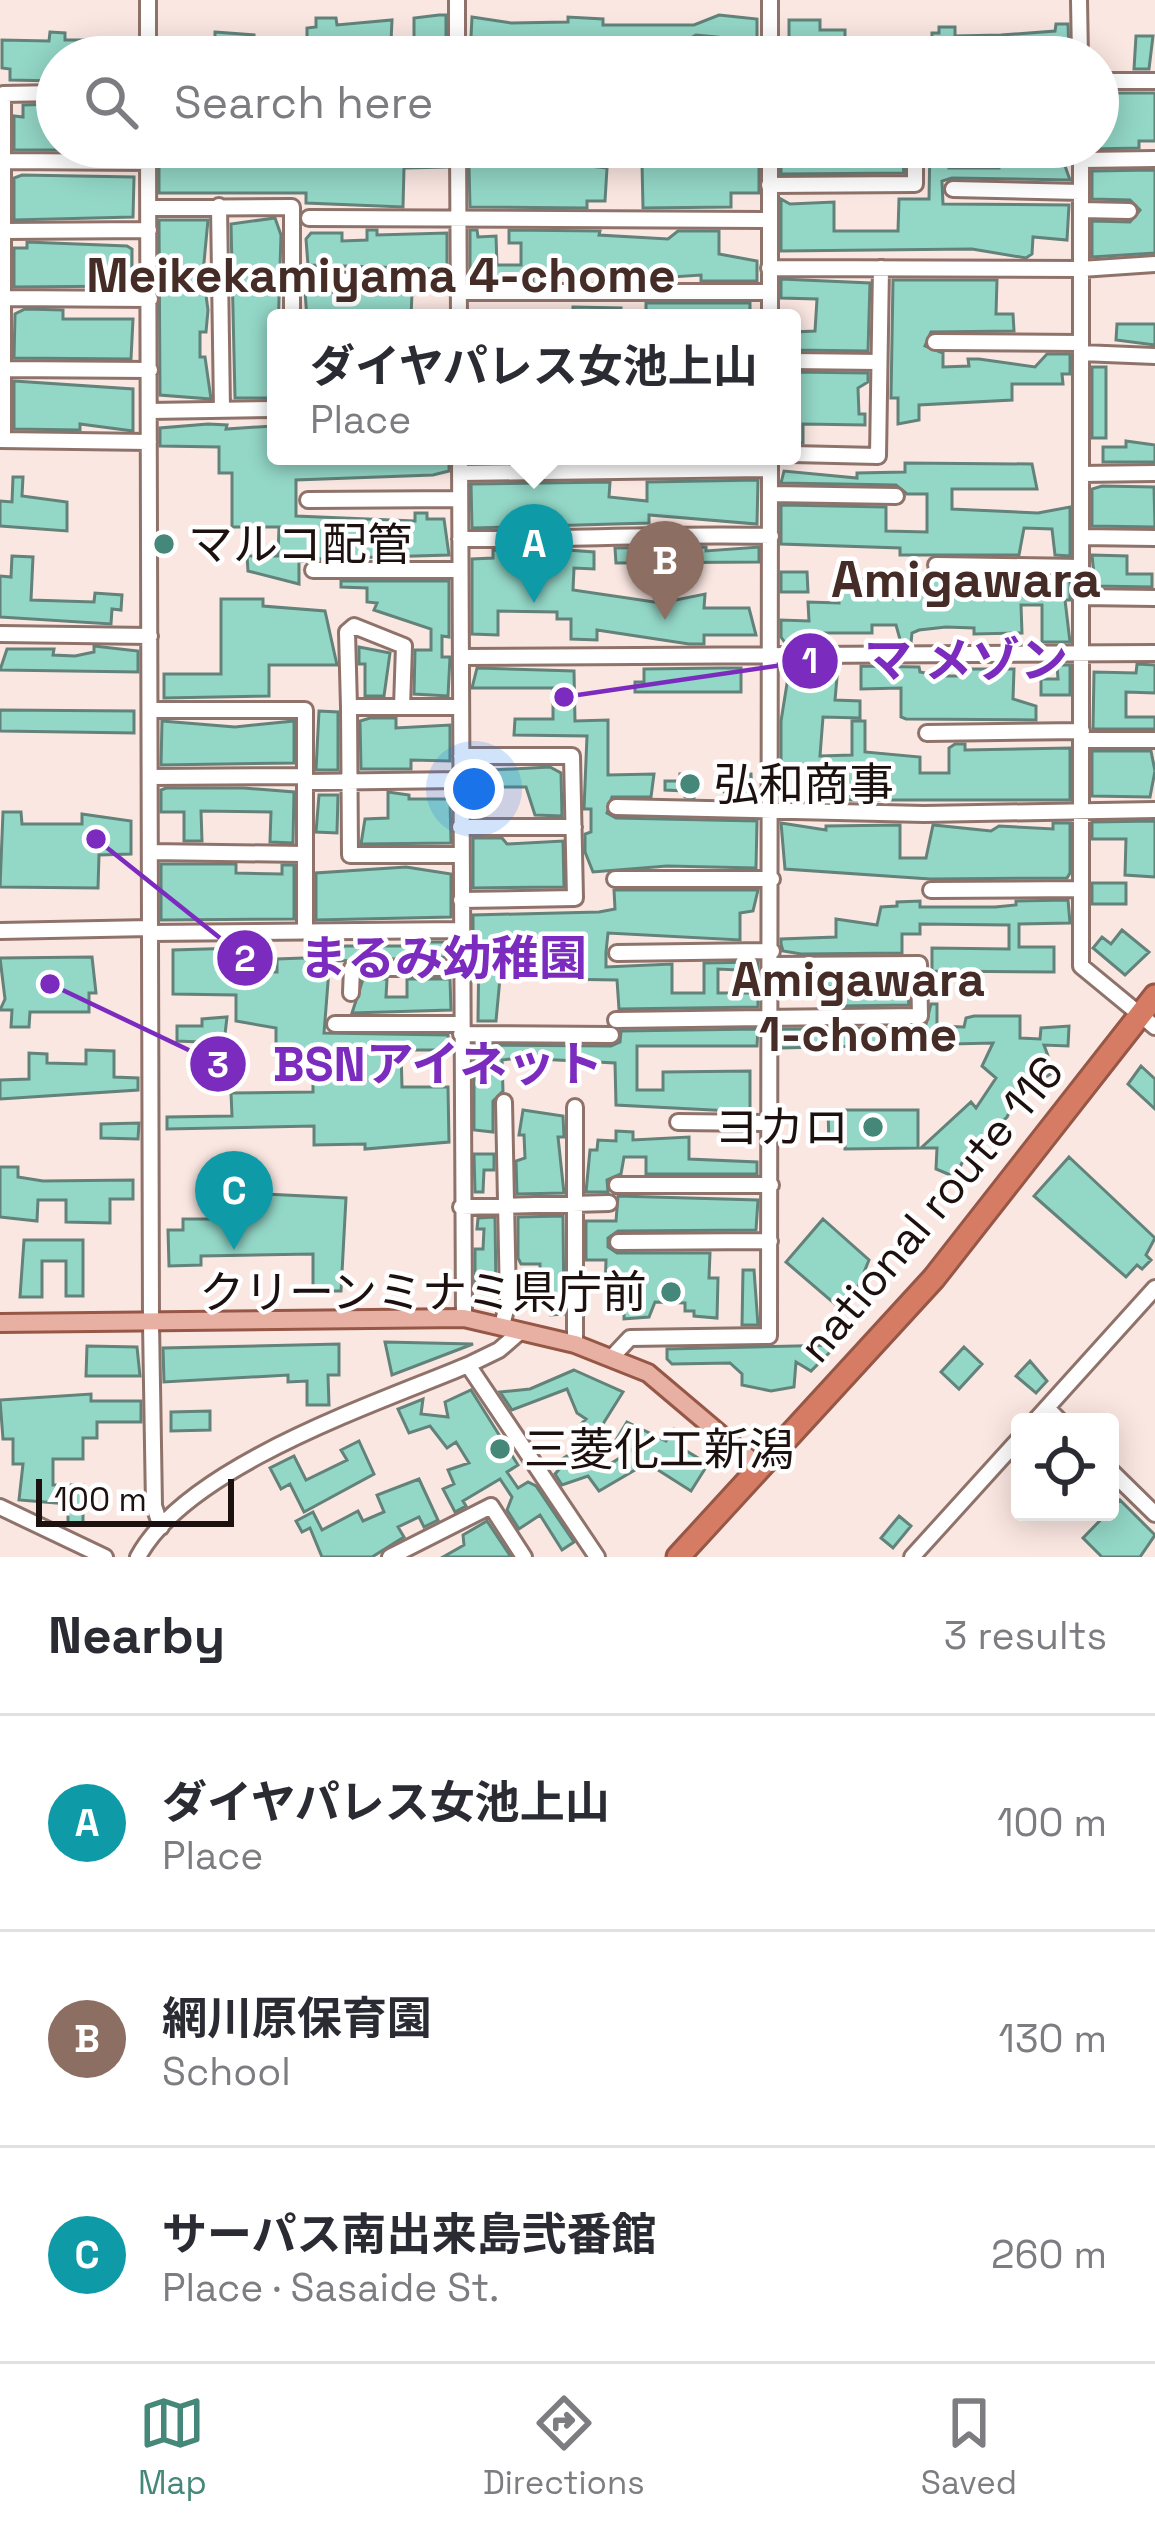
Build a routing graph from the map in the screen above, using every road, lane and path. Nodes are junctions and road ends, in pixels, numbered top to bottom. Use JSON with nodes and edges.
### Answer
{"nodes":[{"id":1,"x":148,"y":0,"type":"edge"},
{"id":2,"x":457,"y":0,"type":"edge"},
{"id":3,"x":770,"y":0,"type":"edge"},
{"id":4,"x":1079,"y":0,"type":"edge"},
{"id":5,"x":148,"y":36,"type":"edge"},
{"id":6,"x":458,"y":36,"type":"edge"},
{"id":7,"x":770,"y":36,"type":"edge"},
{"id":8,"x":1080,"y":36,"type":"edge"},
{"id":9,"x":1119,"y":81,"type":"edge"},
{"id":10,"x":1155,"y":81,"type":"edge"},
{"id":11,"x":36,"y":93,"type":"edge"},
{"id":12,"x":1119,"y":156,"type":"edge"},
{"id":13,"x":36,"y":159,"type":"edge"},
{"id":14,"x":1155,"y":159,"type":"edge"},
{"id":15,"x":5,"y":161,"type":"junction"},
{"id":16,"x":148,"y":168,"type":"edge"},
{"id":17,"x":458,"y":168,"type":"edge"},
{"id":18,"x":770,"y":168,"type":"edge"},
{"id":19,"x":915,"y":168,"type":"edge"},
{"id":20,"x":1081,"y":168,"type":"edge"},
{"id":21,"x":770,"y":185,"type":"junction"},
{"id":22,"x":952,"y":189,"type":"dead end"},
{"id":23,"x":1081,"y":192,"type":"junction"},
{"id":24,"x":219,"y":206,"type":"junction"},
{"id":25,"x":149,"y":208,"type":"junction"},
{"id":26,"x":1081,"y":210,"type":"junction"},
{"id":27,"x":1130,"y":211,"type":"dead end"},
{"id":28,"x":309,"y":218,"type":"dead end"},
{"id":29,"x":458,"y":220,"type":"junction"},
{"id":30,"x":769,"y":220,"type":"junction"},
{"id":31,"x":149,"y":230,"type":"junction"},
{"id":32,"x":4,"y":231,"type":"junction"},
{"id":33,"x":1155,"y":264,"type":"edge"},
{"id":34,"x":769,"y":268,"type":"junction"},
{"id":35,"x":880,"y":268,"type":"junction"},
{"id":36,"x":1081,"y":269,"type":"junction"},
{"id":37,"x":310,"y":281,"type":"dead end"},
{"id":38,"x":459,"y":286,"type":"junction"},
{"id":39,"x":770,"y":292,"type":"junction"},
{"id":40,"x":3,"y":298,"type":"junction"},
{"id":41,"x":150,"y":299,"type":"junction"},
{"id":42,"x":292,"y":309,"type":"edge"},
{"id":43,"x":459,"y":309,"type":"edge"},
{"id":44,"x":770,"y":309,"type":"edge"},
{"id":45,"x":935,"y":342,"type":"dead end"},
{"id":46,"x":1081,"y":348,"type":"junction"},
{"id":47,"x":1155,"y":356,"type":"edge"},
{"id":48,"x":801,"y":361,"type":"edge"},
{"id":49,"x":879,"y":362,"type":"junction"},
{"id":50,"x":3,"y":369,"type":"junction"},
{"id":51,"x":151,"y":370,"type":"junction"},
{"id":52,"x":222,"y":409,"type":"junction"},
{"id":53,"x":267,"y":409,"type":"edge"},
{"id":54,"x":150,"y":411,"type":"junction"},
{"id":55,"x":2,"y":440,"type":"edge"},
{"id":56,"x":149,"y":442,"type":"junction"},
{"id":57,"x":801,"y":454,"type":"edge"},
{"id":58,"x":460,"y":465,"type":"edge"},
{"id":59,"x":685,"y":465,"type":"edge"},
{"id":60,"x":770,"y":465,"type":"edge"},
{"id":61,"x":460,"y":473,"type":"junction"},
{"id":62,"x":1155,"y":473,"type":"edge"},
{"id":63,"x":1081,"y":474,"type":"junction"},
{"id":64,"x":770,"y":494,"type":"junction"},
{"id":65,"x":896,"y":496,"type":"dead end"},
{"id":66,"x":460,"y":499,"type":"junction"},
{"id":67,"x":308,"y":500,"type":"dead end"},
{"id":68,"x":771,"y":536,"type":"junction"},
{"id":69,"x":1081,"y":537,"type":"junction"},
{"id":70,"x":1155,"y":538,"type":"edge"},
{"id":71,"x":460,"y":539,"type":"junction"},
{"id":72,"x":937,"y":565,"type":"dead end"},
{"id":73,"x":1081,"y":567,"type":"junction"},
{"id":74,"x":313,"y":570,"type":"dead end"},
{"id":75,"x":460,"y":570,"type":"junction"},
{"id":76,"x":1082,"y":597,"type":"junction"},
{"id":77,"x":1155,"y":598,"type":"edge"},
{"id":78,"x":0,"y":634,"type":"edge"},
{"id":79,"x":150,"y":637,"type":"junction"},
{"id":80,"x":1082,"y":652,"type":"junction"},
{"id":81,"x":1155,"y":653,"type":"edge"},
{"id":82,"x":461,"y":656,"type":"junction"},
{"id":83,"x":772,"y":657,"type":"junction"},
{"id":84,"x":350,"y":707,"type":"junction"},
{"id":85,"x":402,"y":707,"type":"junction"},
{"id":86,"x":461,"y":707,"type":"junction"},
{"id":87,"x":150,"y":710,"type":"junction"},
{"id":88,"x":927,"y":733,"type":"dead end"},
{"id":89,"x":1082,"y":735,"type":"junction"},
{"id":90,"x":1155,"y":740,"type":"edge"},
{"id":91,"x":460,"y":756,"type":"junction"},
{"id":92,"x":150,"y":777,"type":"junction"},
{"id":93,"x":305,"y":779,"type":"junction"},
{"id":94,"x":461,"y":780,"type":"junction"},
{"id":95,"x":350,"y":781,"type":"junction"},
{"id":96,"x":616,"y":807,"type":"dead end"},
{"id":97,"x":1155,"y":810,"type":"edge"},
{"id":98,"x":772,"y":811,"type":"junction"},
{"id":99,"x":1082,"y":812,"type":"junction"},
{"id":100,"x":460,"y":826,"type":"junction"},
{"id":101,"x":574,"y":827,"type":"junction"},
{"id":102,"x":150,"y":852,"type":"junction"},
{"id":103,"x":304,"y":854,"type":"junction"},
{"id":104,"x":460,"y":855,"type":"junction"},
{"id":105,"x":615,"y":879,"type":"dead end"},
{"id":106,"x":772,"y":879,"type":"junction"},
{"id":107,"x":932,"y":890,"type":"dead end"},
{"id":108,"x":1082,"y":890,"type":"junction"},
{"id":109,"x":461,"y":899,"type":"junction"},
{"id":110,"x":150,"y":930,"type":"junction"},
{"id":111,"x":461,"y":930,"type":"junction"},
{"id":112,"x":0,"y":931,"type":"edge"},
{"id":113,"x":305,"y":931,"type":"junction"},
{"id":114,"x":616,"y":953,"type":"dead end"},
{"id":115,"x":772,"y":958,"type":"junction"},
{"id":116,"x":461,"y":968,"type":"junction"},
{"id":117,"x":351,"y":993,"type":"dead end"},
{"id":118,"x":1155,"y":996,"type":"edge"},
{"id":119,"x":772,"y":1020,"type":"junction"},
{"id":120,"x":1148,"y":1021,"type":"edge"},
{"id":121,"x":335,"y":1024,"type":"dead end"},
{"id":122,"x":461,"y":1029,"type":"junction"},
{"id":123,"x":504,"y":1102,"type":"dead end"},
{"id":124,"x":575,"y":1107,"type":"dead end"},
{"id":125,"x":678,"y":1122,"type":"dead end"},
{"id":126,"x":771,"y":1123,"type":"junction"},
{"id":127,"x":617,"y":1185,"type":"dead end"},
{"id":128,"x":771,"y":1185,"type":"junction"},
{"id":129,"x":608,"y":1203,"type":"dead end"},
{"id":130,"x":574,"y":1204,"type":"junction"},
{"id":131,"x":506,"y":1205,"type":"junction"},
{"id":132,"x":460,"y":1207,"type":"junction"},
{"id":133,"x":770,"y":1240,"type":"junction"},
{"id":134,"x":618,"y":1242,"type":"dead end"},
{"id":135,"x":1155,"y":1288,"type":"edge"},
{"id":136,"x":464,"y":1318,"type":"junction"},
{"id":137,"x":0,"y":1323,"type":"edge"},
{"id":138,"x":151,"y":1323,"type":"junction"},
{"id":139,"x":512,"y":1328,"type":"junction"},
{"id":140,"x":575,"y":1344,"type":"junction"},
{"id":141,"x":613,"y":1357,"type":"junction"},
{"id":142,"x":468,"y":1365,"type":"junction"},
{"id":143,"x":1047,"y":1408,"type":"junction"},
{"id":144,"x":1042,"y":1413,"type":"edge"},
{"id":145,"x":1052,"y":1413,"type":"edge"},
{"id":146,"x":1011,"y":1448,"type":"edge"},
{"id":147,"x":758,"y":1466,"type":"junction"},
{"id":148,"x":1119,"y":1479,"type":"edge"},
{"id":149,"x":0,"y":1507,"type":"edge"},
{"id":150,"x":1155,"y":1514,"type":"edge"},
{"id":151,"x":161,"y":1527,"type":"junction"},
{"id":152,"x":105,"y":1557,"type":"edge"},
{"id":153,"x":138,"y":1557,"type":"edge"},
{"id":154,"x":390,"y":1557,"type":"edge"},
{"id":155,"x":524,"y":1557,"type":"edge"},
{"id":156,"x":597,"y":1557,"type":"edge"},
{"id":157,"x":662,"y":1557,"type":"edge"},
{"id":158,"x":678,"y":1557,"type":"edge"},
{"id":159,"x":912,"y":1557,"type":"edge"}],
"edges":[{"from":1,"to":5,"type":"street"},
{"from":2,"to":6,"type":"street"},
{"from":3,"to":7,"type":"street"},
{"from":4,"to":8,"type":"street"},
{"from":9,"to":10,"type":"street"},
{"from":11,"to":15,"type":"street"},
{"from":12,"to":14,"type":"street"},
{"from":13,"to":15,"type":"street"},
{"from":15,"to":32,"type":"street"},
{"from":16,"to":25,"type":"street"},
{"from":17,"to":29,"type":"street"},
{"from":18,"to":21,"type":"street"},
{"from":19,"to":21,"type":"street"},
{"from":20,"to":23,"type":"street"},
{"from":21,"to":30,"type":"street"},
{"from":22,"to":23,"type":"street"},
{"from":23,"to":26,"type":"street"},
{"from":24,"to":25,"type":"street"},
{"from":24,"to":42,"type":"street"},
{"from":24,"to":52,"type":"street"},
{"from":25,"to":31,"type":"street"},
{"from":26,"to":27,"type":"street"},
{"from":26,"to":36,"type":"street"},
{"from":28,"to":29,"type":"street"},
{"from":29,"to":30,"type":"street"},
{"from":29,"to":38,"type":"street"},
{"from":30,"to":34,"type":"street"},
{"from":31,"to":32,"type":"street"},
{"from":31,"to":41,"type":"street"},
{"from":32,"to":40,"type":"street"},
{"from":33,"to":36,"type":"street"},
{"from":34,"to":35,"type":"street"},
{"from":34,"to":39,"type":"street"},
{"from":35,"to":36,"type":"street"},
{"from":35,"to":49,"type":"street"},
{"from":36,"to":46,"type":"street"},
{"from":37,"to":38,"type":"street"},
{"from":38,"to":39,"type":"street"},
{"from":38,"to":43,"type":"street"},
{"from":39,"to":44,"type":"street"},
{"from":40,"to":41,"type":"street"},
{"from":40,"to":50,"type":"street"},
{"from":41,"to":51,"type":"street"},
{"from":45,"to":46,"type":"street"},
{"from":46,"to":47,"type":"street"},
{"from":46,"to":63,"type":"street"},
{"from":48,"to":49,"type":"street"},
{"from":49,"to":57,"type":"street"},
{"from":50,"to":51,"type":"street"},
{"from":50,"to":55,"type":"street"},
{"from":51,"to":54,"type":"street"},
{"from":52,"to":53,"type":"street"},
{"from":52,"to":54,"type":"street"},
{"from":54,"to":56,"type":"street"},
{"from":55,"to":56,"type":"street"},
{"from":56,"to":79,"type":"street"},
{"from":58,"to":61,"type":"street"},
{"from":59,"to":61,"type":"street"},
{"from":60,"to":64,"type":"street"},
{"from":61,"to":66,"type":"street"},
{"from":62,"to":63,"type":"street"},
{"from":63,"to":69,"type":"street"},
{"from":64,"to":65,"type":"street"},
{"from":64,"to":68,"type":"street"},
{"from":66,"to":67,"type":"street"},
{"from":66,"to":71,"type":"street"},
{"from":68,"to":71,"type":"street"},
{"from":68,"to":83,"type":"street"},
{"from":69,"to":70,"type":"street"},
{"from":69,"to":73,"type":"street"},
{"from":71,"to":75,"type":"street"},
{"from":72,"to":73,"type":"street"},
{"from":73,"to":76,"type":"street"},
{"from":74,"to":75,"type":"street"},
{"from":75,"to":82,"type":"street"},
{"from":76,"to":77,"type":"street"},
{"from":76,"to":80,"type":"street"},
{"from":78,"to":79,"type":"street"},
{"from":79,"to":87,"type":"street"},
{"from":80,"to":81,"type":"street"},
{"from":80,"to":83,"type":"street"},
{"from":80,"to":89,"type":"street"},
{"from":82,"to":83,"type":"street"},
{"from":82,"to":86,"type":"street"},
{"from":83,"to":98,"type":"street"},
{"from":84,"to":85,"type":"street"},
{"from":84,"to":85,"type":"street"},
{"from":84,"to":95,"type":"street"},
{"from":85,"to":86,"type":"street"},
{"from":86,"to":91,"type":"street"},
{"from":87,"to":92,"type":"street"},
{"from":87,"to":93,"type":"street"},
{"from":88,"to":89,"type":"street"},
{"from":89,"to":90,"type":"street"},
{"from":89,"to":99,"type":"street"},
{"from":91,"to":94,"type":"street"},
{"from":91,"to":101,"type":"street"},
{"from":92,"to":93,"type":"street"},
{"from":92,"to":102,"type":"street"},
{"from":93,"to":95,"type":"street"},
{"from":93,"to":103,"type":"street"},
{"from":94,"to":95,"type":"street"},
{"from":94,"to":100,"type":"street"},
{"from":95,"to":104,"type":"street"},
{"from":96,"to":98,"type":"street"},
{"from":97,"to":99,"type":"street"},
{"from":98,"to":99,"type":"street"},
{"from":98,"to":106,"type":"street"},
{"from":99,"to":108,"type":"street"},
{"from":100,"to":101,"type":"street"},
{"from":100,"to":104,"type":"street"},
{"from":101,"to":109,"type":"street"},
{"from":102,"to":103,"type":"street"},
{"from":102,"to":110,"type":"street"},
{"from":103,"to":113,"type":"street"},
{"from":104,"to":109,"type":"street"},
{"from":105,"to":106,"type":"street"},
{"from":106,"to":115,"type":"street"},
{"from":107,"to":108,"type":"street"},
{"from":108,"to":120,"type":"street"},
{"from":109,"to":111,"type":"street"},
{"from":110,"to":112,"type":"street"},
{"from":110,"to":113,"type":"street"},
{"from":110,"to":138,"type":"street"},
{"from":111,"to":113,"type":"street"},
{"from":111,"to":116,"type":"street"},
{"from":114,"to":115,"type":"street"},
{"from":115,"to":119,"type":"street"},
{"from":115,"to":119,"type":"street"},
{"from":116,"to":117,"type":"street"},
{"from":116,"to":122,"type":"street"},
{"from":118,"to":120,"type":"highway","name":"national route 116"},
{"from":119,"to":122,"type":"street"},
{"from":119,"to":126,"type":"street"},
{"from":120,"to":147,"type":"highway","name":"national route 116"},
{"from":121,"to":122,"type":"street"},
{"from":122,"to":132,"type":"street"},
{"from":123,"to":131,"type":"street"},
{"from":124,"to":130,"type":"street"},
{"from":125,"to":126,"type":"street"},
{"from":126,"to":128,"type":"street"},
{"from":127,"to":128,"type":"street"},
{"from":128,"to":133,"type":"street"},
{"from":129,"to":130,"type":"street"},
{"from":130,"to":131,"type":"street"},
{"from":130,"to":140,"type":"street"},
{"from":131,"to":132,"type":"street"},
{"from":131,"to":139,"type":"street"},
{"from":132,"to":136,"type":"street"},
{"from":133,"to":134,"type":"street"},
{"from":133,"to":141,"type":"street"},
{"from":135,"to":143,"type":"street"},
{"from":136,"to":138,"type":"main road"},
{"from":136,"to":139,"type":"main road"},
{"from":137,"to":138,"type":"main road"},
{"from":138,"to":151,"type":"street"},
{"from":139,"to":140,"type":"main road"},
{"from":139,"to":142,"type":"street"},
{"from":140,"to":141,"type":"main road"},
{"from":141,"to":147,"type":"main road"},
{"from":142,"to":151,"type":"street"},
{"from":142,"to":156,"type":"street"},
{"from":143,"to":144,"type":"street"},
{"from":143,"to":145,"type":"street"},
{"from":146,"to":159,"type":"street"},
{"from":147,"to":157,"type":"highway","name":"national route 116"},
{"from":147,"to":158,"type":"highway","name":"national route 116"},
{"from":148,"to":150,"type":"street"},
{"from":149,"to":152,"type":"street"},
{"from":151,"to":153,"type":"street"},
{"from":154,"to":155,"type":"street"}]}
